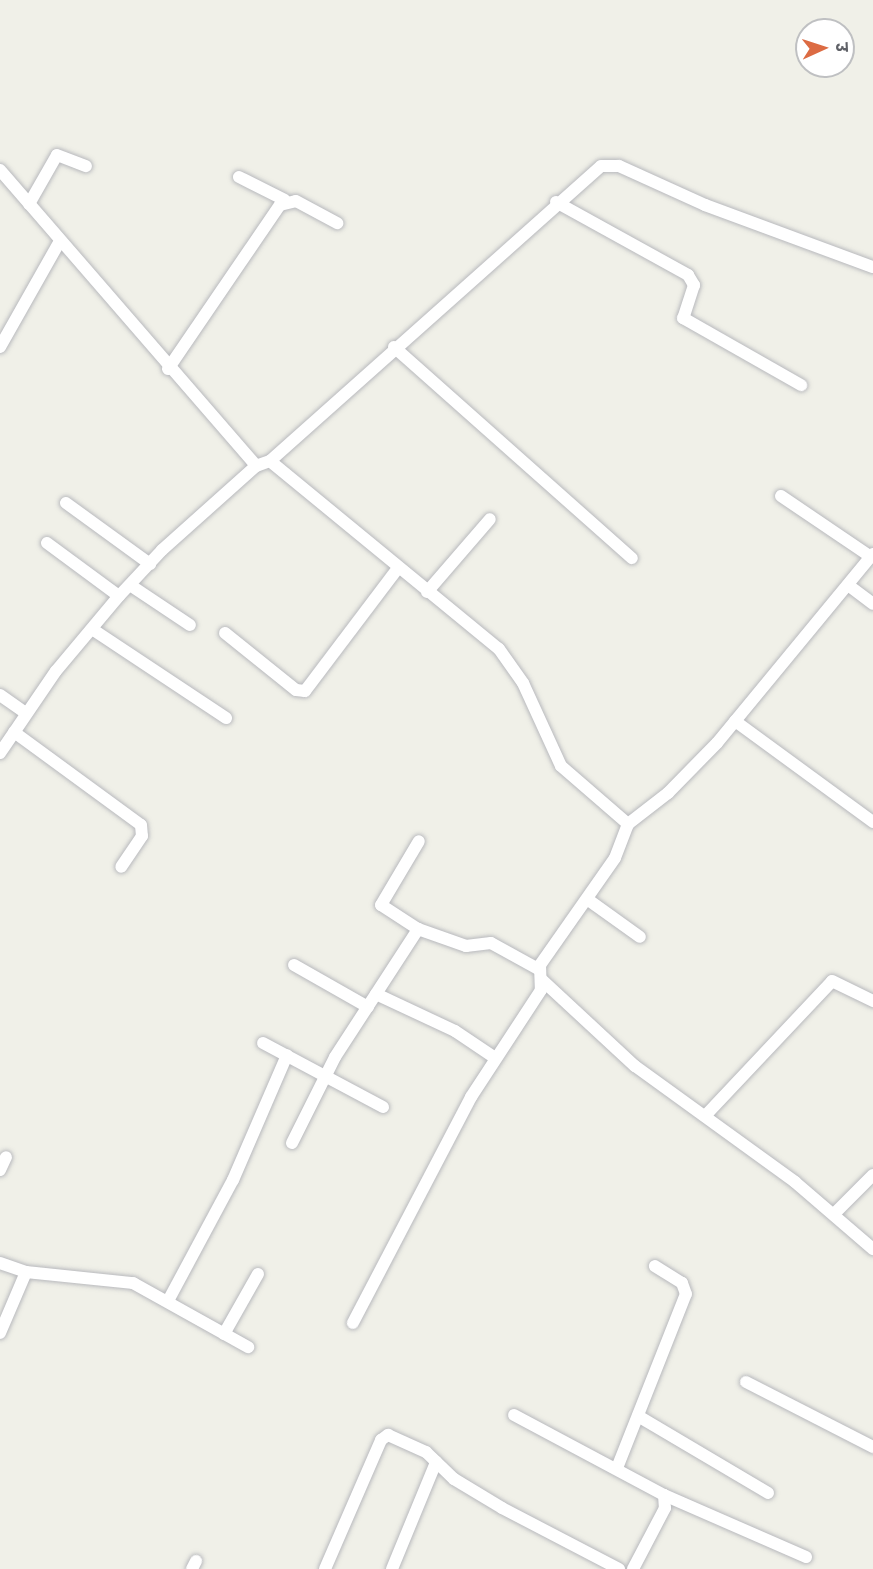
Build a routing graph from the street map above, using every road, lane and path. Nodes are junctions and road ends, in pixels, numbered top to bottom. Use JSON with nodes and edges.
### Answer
{"nodes":[{"id":1,"x":87,"y":166,"type":"dead end"},
{"id":2,"x":0,"y":170,"type":"edge"},
{"id":3,"x":238,"y":177,"type":"dead end"},
{"id":4,"x":285,"y":200,"type":"junction"},
{"id":5,"x":556,"y":202,"type":"junction"},
{"id":6,"x":29,"y":204,"type":"junction"},
{"id":7,"x":337,"y":223,"type":"dead end"},
{"id":8,"x":60,"y":241,"type":"junction"},
{"id":9,"x":873,"y":267,"type":"edge"},
{"id":10,"x":0,"y":347,"type":"edge"},
{"id":11,"x":394,"y":348,"type":"junction"},
{"id":12,"x":168,"y":369,"type":"junction"},
{"id":13,"x":801,"y":385,"type":"dead end"},
{"id":14,"x":270,"y":461,"type":"junction"},
{"id":15,"x":256,"y":466,"type":"junction"},
{"id":16,"x":781,"y":496,"type":"dead end"},
{"id":17,"x":66,"y":503,"type":"dead end"},
{"id":18,"x":490,"y":519,"type":"dead end"},
{"id":19,"x":47,"y":543,"type":"dead end"},
{"id":20,"x":872,"y":555,"type":"edge"},
{"id":21,"x":632,"y":558,"type":"dead end"},
{"id":22,"x":150,"y":564,"type":"junction"},
{"id":23,"x":398,"y":568,"type":"junction"},
{"id":24,"x":130,"y":585,"type":"junction"},
{"id":25,"x":848,"y":585,"type":"junction"},
{"id":26,"x":427,"y":592,"type":"junction"},
{"id":27,"x":119,"y":596,"type":"junction"},
{"id":28,"x":873,"y":604,"type":"edge"},
{"id":29,"x":190,"y":625,"type":"dead end"},
{"id":30,"x":92,"y":629,"type":"junction"},
{"id":31,"x":225,"y":633,"type":"dead end"},
{"id":32,"x":0,"y":695,"type":"edge"},
{"id":33,"x":26,"y":713,"type":"junction"},
{"id":34,"x":226,"y":718,"type":"dead end"},
{"id":35,"x":735,"y":721,"type":"junction"},
{"id":36,"x":14,"y":732,"type":"junction"},
{"id":37,"x":0,"y":753,"type":"edge"},
{"id":38,"x":873,"y":822,"type":"edge"},
{"id":39,"x":628,"y":824,"type":"junction"},
{"id":40,"x":419,"y":841,"type":"dead end"},
{"id":41,"x":121,"y":867,"type":"dead end"},
{"id":42,"x":587,"y":899,"type":"junction"},
{"id":43,"x":418,"y":929,"type":"junction"},
{"id":44,"x":640,"y":937,"type":"dead end"},
{"id":45,"x":294,"y":965,"type":"dead end"},
{"id":46,"x":541,"y":975,"type":"junction"},
{"id":47,"x":376,"y":994,"type":"junction"},
{"id":48,"x":873,"y":1001,"type":"edge"},
{"id":49,"x":368,"y":1007,"type":"junction"},
{"id":50,"x":263,"y":1043,"type":"dead end"},
{"id":51,"x":287,"y":1055,"type":"junction"},
{"id":52,"x":495,"y":1058,"type":"junction"},
{"id":53,"x":326,"y":1075,"type":"junction"},
{"id":54,"x":383,"y":1107,"type":"dead end"},
{"id":55,"x":705,"y":1116,"type":"junction"},
{"id":56,"x":292,"y":1143,"type":"dead end"},
{"id":57,"x":6,"y":1157,"type":"dead end"},
{"id":58,"x":0,"y":1170,"type":"edge"},
{"id":59,"x":873,"y":1175,"type":"edge"},
{"id":60,"x":834,"y":1214,"type":"junction"},
{"id":61,"x":873,"y":1249,"type":"edge"},
{"id":62,"x":0,"y":1263,"type":"edge"},
{"id":63,"x":656,"y":1266,"type":"dead end"},
{"id":64,"x":26,"y":1272,"type":"junction"},
{"id":65,"x":258,"y":1274,"type":"dead end"},
{"id":66,"x":168,"y":1301,"type":"junction"},
{"id":67,"x":353,"y":1323,"type":"dead end"},
{"id":68,"x":0,"y":1333,"type":"edge"},
{"id":69,"x":224,"y":1334,"type":"junction"},
{"id":70,"x":248,"y":1347,"type":"dead end"},
{"id":71,"x":746,"y":1382,"type":"dead end"},
{"id":72,"x":514,"y":1415,"type":"dead end"},
{"id":73,"x":638,"y":1416,"type":"junction"},
{"id":74,"x":873,"y":1447,"type":"edge"},
{"id":75,"x":436,"y":1462,"type":"junction"},
{"id":76,"x":617,"y":1468,"type":"junction"},
{"id":77,"x":768,"y":1493,"type":"dead end"},
{"id":78,"x":664,"y":1496,"type":"junction"},
{"id":79,"x":806,"y":1557,"type":"dead end"},
{"id":80,"x":328,"y":1568,"type":"edge"},
{"id":81,"x":392,"y":1569,"type":"edge"},
{"id":82,"x":619,"y":1569,"type":"edge"},
{"id":83,"x":633,"y":1569,"type":"edge"}],
"edges":[{"from":1,"to":6,"type":"street"},
{"from":2,"to":6,"type":"street"},
{"from":3,"to":4,"type":"street"},
{"from":4,"to":7,"type":"street"},
{"from":4,"to":12,"type":"street"},
{"from":5,"to":9,"type":"street"},
{"from":5,"to":11,"type":"street"},
{"from":5,"to":13,"type":"street"},
{"from":6,"to":8,"type":"street"},
{"from":8,"to":10,"type":"street"},
{"from":8,"to":12,"type":"street"},
{"from":11,"to":14,"type":"street"},
{"from":11,"to":21,"type":"street"},
{"from":12,"to":15,"type":"street"},
{"from":14,"to":15,"type":"street"},
{"from":14,"to":23,"type":"street"},
{"from":15,"to":22,"type":"street"},
{"from":16,"to":20,"type":"street"},
{"from":17,"to":22,"type":"street"},
{"from":18,"to":26,"type":"street"},
{"from":19,"to":27,"type":"street"},
{"from":20,"to":25,"type":"street"},
{"from":22,"to":24,"type":"street"},
{"from":23,"to":26,"type":"street"},
{"from":23,"to":31,"type":"street"},
{"from":24,"to":27,"type":"street"},
{"from":24,"to":29,"type":"street"},
{"from":25,"to":28,"type":"street"},
{"from":25,"to":35,"type":"street"},
{"from":26,"to":39,"type":"street"},
{"from":27,"to":30,"type":"street"},
{"from":30,"to":33,"type":"street"},
{"from":30,"to":34,"type":"street"},
{"from":32,"to":33,"type":"street"},
{"from":33,"to":36,"type":"street"},
{"from":35,"to":38,"type":"street"},
{"from":35,"to":39,"type":"street"},
{"from":36,"to":37,"type":"street"},
{"from":36,"to":41,"type":"street"},
{"from":39,"to":42,"type":"street"},
{"from":40,"to":43,"type":"street"},
{"from":42,"to":44,"type":"street"},
{"from":42,"to":46,"type":"street"},
{"from":43,"to":46,"type":"street"},
{"from":43,"to":47,"type":"street"},
{"from":45,"to":49,"type":"street"},
{"from":46,"to":52,"type":"street"},
{"from":46,"to":55,"type":"street"},
{"from":47,"to":49,"type":"street"},
{"from":47,"to":52,"type":"street"},
{"from":48,"to":55,"type":"street"},
{"from":49,"to":53,"type":"street"},
{"from":50,"to":51,"type":"street"},
{"from":51,"to":53,"type":"street"},
{"from":51,"to":66,"type":"street"},
{"from":52,"to":67,"type":"street"},
{"from":53,"to":54,"type":"street"},
{"from":53,"to":56,"type":"street"},
{"from":55,"to":60,"type":"street"},
{"from":57,"to":58,"type":"street"},
{"from":59,"to":60,"type":"street"},
{"from":60,"to":61,"type":"street"},
{"from":62,"to":64,"type":"street"},
{"from":63,"to":73,"type":"street"},
{"from":64,"to":66,"type":"street"},
{"from":64,"to":68,"type":"street"},
{"from":65,"to":69,"type":"street"},
{"from":66,"to":69,"type":"street"},
{"from":69,"to":70,"type":"street"},
{"from":71,"to":74,"type":"street"},
{"from":72,"to":76,"type":"street"},
{"from":73,"to":76,"type":"street"},
{"from":73,"to":77,"type":"street"},
{"from":75,"to":80,"type":"street"},
{"from":75,"to":81,"type":"street"},
{"from":75,"to":82,"type":"street"},
{"from":76,"to":78,"type":"street"},
{"from":78,"to":79,"type":"street"},
{"from":78,"to":83,"type":"street"}]}
